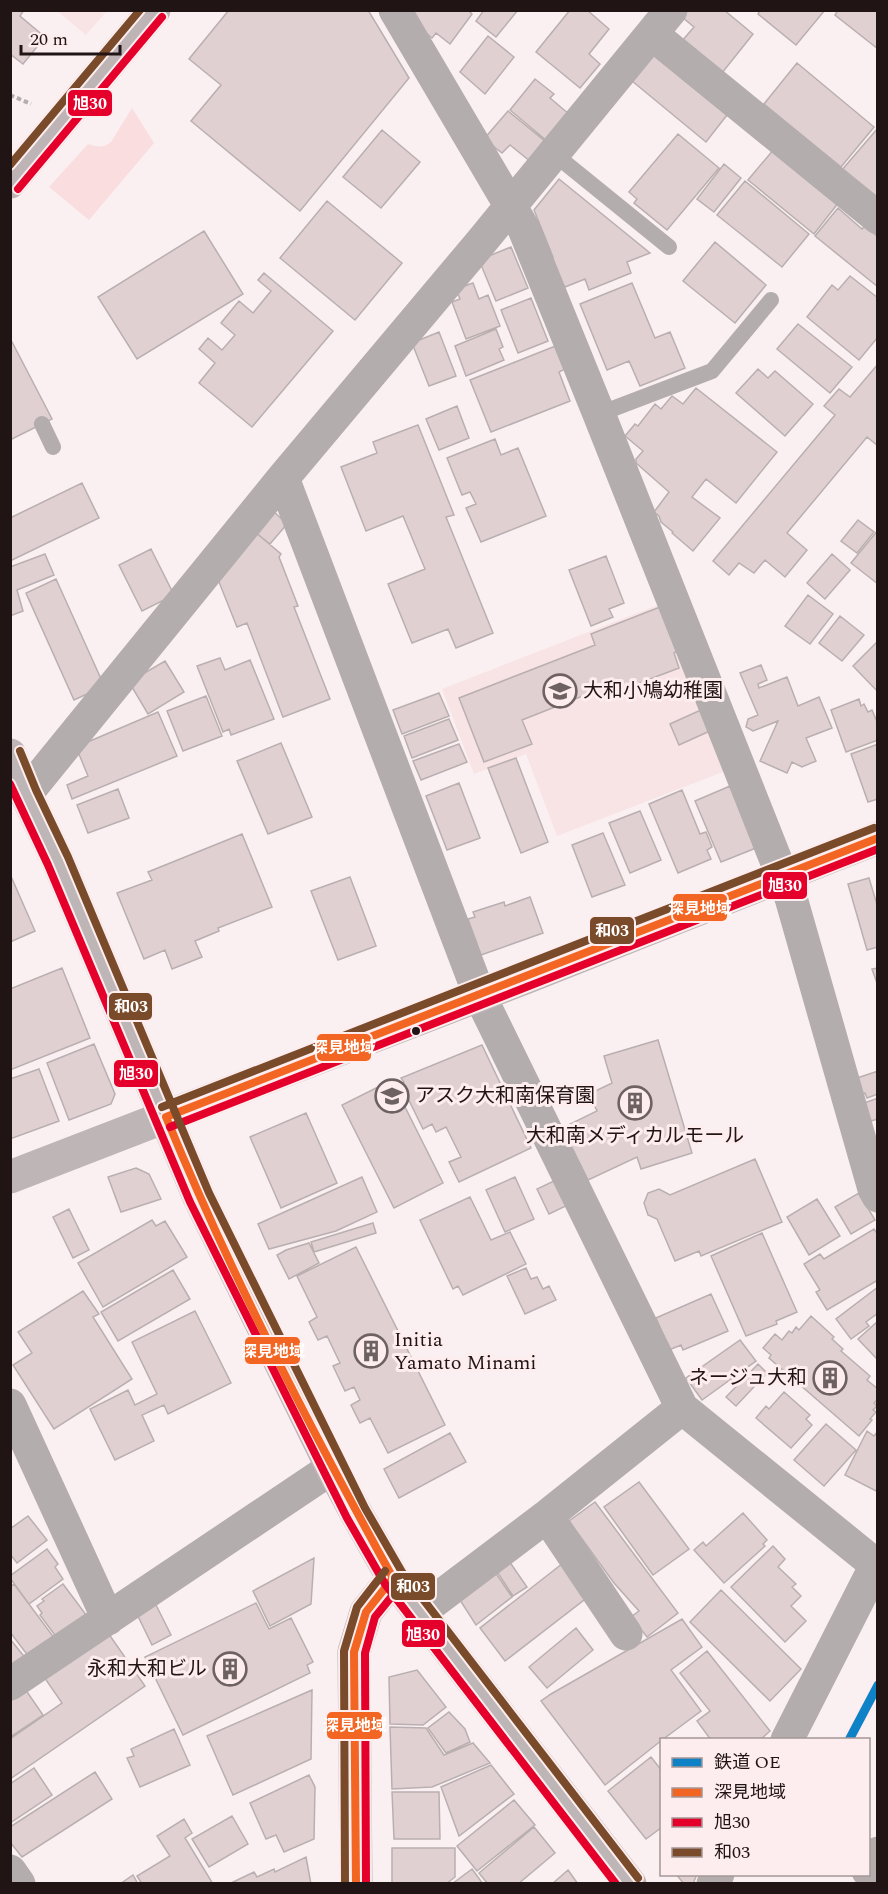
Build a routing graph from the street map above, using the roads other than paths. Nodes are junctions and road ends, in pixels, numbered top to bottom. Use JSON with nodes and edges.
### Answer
{"nodes":[{"id":1,"x":154,"y":10,"type":"edge"},
{"id":2,"x":395,"y":10,"type":"edge"},
{"id":3,"x":661,"y":22,"type":"edge"},
{"id":4,"x":553,"y":153,"type":"junction"},
{"id":5,"x":10,"y":182,"type":"edge"},
{"id":6,"x":510,"y":206,"type":"junction"},
{"id":7,"x":878,"y":218,"type":"edge"},
{"id":8,"x":669,"y":247,"type":"dead end"},
{"id":9,"x":771,"y":300,"type":"dead end"},
{"id":10,"x":599,"y":414,"type":"junction"},
{"id":11,"x":42,"y":424,"type":"dead end"},
{"id":12,"x":53,"y":447,"type":"dead end"},
{"id":13,"x":283,"y":478,"type":"junction"},
{"id":14,"x":10,"y":755,"type":"edge"},
{"id":15,"x":26,"y":794,"type":"junction"},
{"id":16,"x":878,"y":838,"type":"edge"},
{"id":17,"x":783,"y":876,"type":"junction"},
{"id":18,"x":480,"y":994,"type":"junction"},
{"id":19,"x":166,"y":1117,"type":"junction"},
{"id":20,"x":10,"y":1177,"type":"edge"},
{"id":21,"x":878,"y":1196,"type":"edge"},
{"id":22,"x":10,"y":1405,"type":"edge"},
{"id":23,"x":682,"y":1408,"type":"junction"},
{"id":24,"x":332,"y":1468,"type":"junction"},
{"id":25,"x":547,"y":1516,"type":"junction"},
{"id":26,"x":877,"y":1563,"type":"edge"},
{"id":27,"x":393,"y":1578,"type":"junction"},
{"id":28,"x":420,"y":1612,"type":"junction"},
{"id":29,"x":108,"y":1619,"type":"junction"},
{"id":30,"x":626,"y":1634,"type":"dead end"},
{"id":31,"x":10,"y":1684,"type":"edge"},
{"id":32,"x":788,"y":1738,"type":"edge"},
{"id":33,"x":878,"y":1853,"type":"edge"},
{"id":34,"x":870,"y":1869,"type":"edge"},
{"id":35,"x":10,"y":1871,"type":"edge"},
{"id":36,"x":18,"y":1884,"type":"edge"},
{"id":37,"x":356,"y":1884,"type":"edge"},
{"id":38,"x":630,"y":1884,"type":"edge"}],
"edges":[{"from":1,"to":5,"type":"highway"},
{"from":2,"to":6,"type":"street"},
{"from":3,"to":4,"type":"street"},
{"from":3,"to":7,"type":"street"},
{"from":4,"to":6,"type":"street"},
{"from":4,"to":8,"type":"lane"},
{"from":6,"to":10,"type":"street"},
{"from":6,"to":13,"type":"street"},
{"from":9,"to":10,"type":"lane"},
{"from":10,"to":17,"type":"street"},
{"from":11,"to":12,"type":"lane"},
{"from":13,"to":15,"type":"street"},
{"from":13,"to":18,"type":"street"},
{"from":14,"to":15,"type":"street"},
{"from":15,"to":19,"type":"street"},
{"from":16,"to":17,"type":"street"},
{"from":17,"to":18,"type":"street"},
{"from":17,"to":21,"type":"street"},
{"from":18,"to":19,"type":"street"},
{"from":18,"to":23,"type":"street"},
{"from":19,"to":20,"type":"street"},
{"from":19,"to":24,"type":"street"},
{"from":22,"to":29,"type":"street"},
{"from":23,"to":25,"type":"street"},
{"from":23,"to":26,"type":"street"},
{"from":24,"to":27,"type":"street"},
{"from":24,"to":29,"type":"street"},
{"from":25,"to":28,"type":"street"},
{"from":25,"to":30,"type":"street"},
{"from":26,"to":32,"type":"street"},
{"from":27,"to":28,"type":"street"},
{"from":27,"to":37,"type":"street"},
{"from":28,"to":38,"type":"street"},
{"from":29,"to":31,"type":"street"},
{"from":33,"to":34,"type":"street"},
{"from":35,"to":36,"type":"street"}]}
